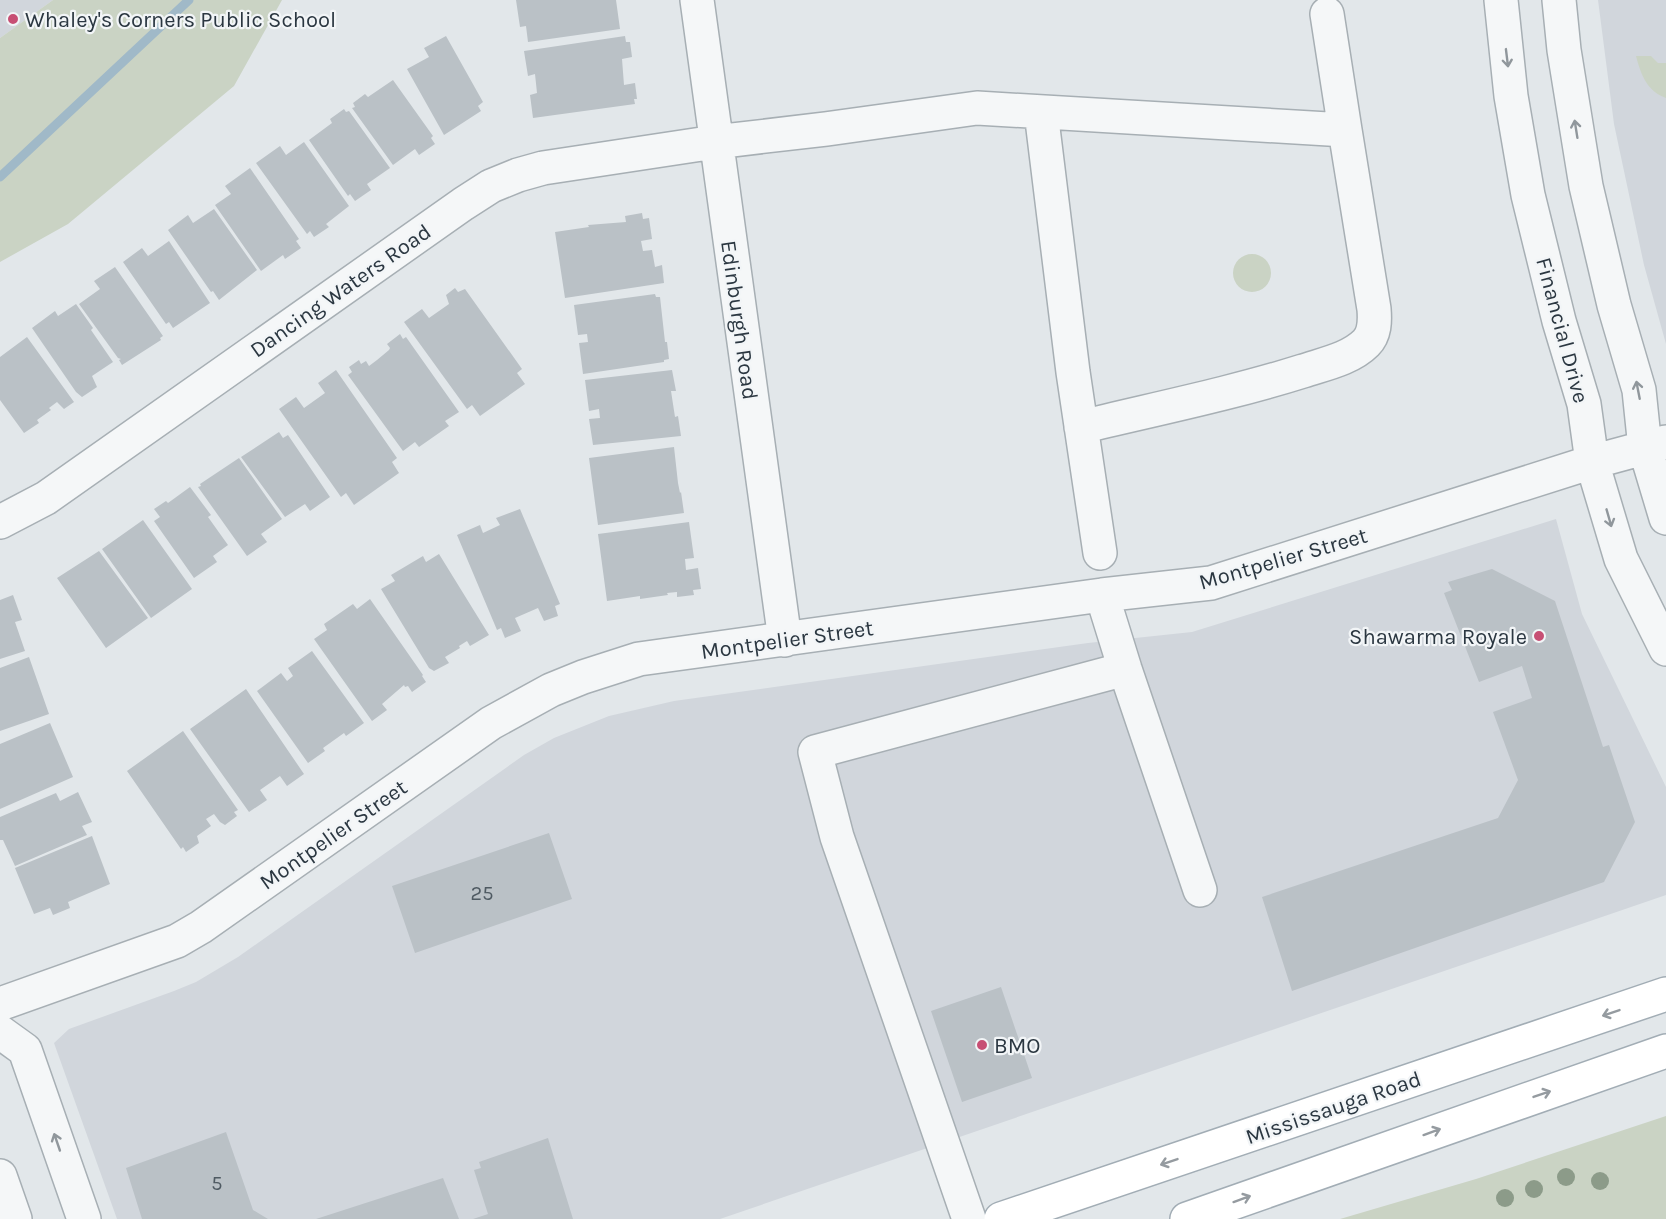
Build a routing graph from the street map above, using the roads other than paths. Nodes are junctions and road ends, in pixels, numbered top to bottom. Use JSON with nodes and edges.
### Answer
{"nodes":[{"id":1,"x":697,"y":0,"type":"edge"},
{"id":2,"x":1501,"y":0,"type":"edge"},
{"id":3,"x":1560,"y":0,"type":"edge"},
{"id":4,"x":1328,"y":14,"type":"dead end"},
{"id":5,"x":1041,"y":112,"type":"junction"},
{"id":6,"x":1345,"y":130,"type":"junction"},
{"id":7,"x":715,"y":142,"type":"junction"},
{"id":8,"x":1081,"y":427,"type":"junction"},
{"id":9,"x":1655,"y":445,"type":"edge"},
{"id":10,"x":1592,"y":462,"type":"junction"},
{"id":11,"x":1666,"y":518,"type":"edge"},
{"id":12,"x":0,"y":522,"type":"edge"},
{"id":13,"x":1100,"y":554,"type":"dead end"},
{"id":14,"x":1102,"y":595,"type":"junction"},
{"id":15,"x":785,"y":640,"type":"junction"},
{"id":16,"x":1666,"y":649,"type":"edge"},
{"id":17,"x":1125,"y":669,"type":"junction"},
{"id":18,"x":1200,"y":890,"type":"dead end"},
{"id":19,"x":1666,"y":994,"type":"edge"},
{"id":20,"x":0,"y":1004,"type":"edge"},
{"id":21,"x":0,"y":1032,"type":"edge"},
{"id":22,"x":1666,"y":1051,"type":"edge"},
{"id":23,"x":0,"y":1176,"type":"edge"},
{"id":24,"x":15,"y":1219,"type":"edge"},
{"id":25,"x":84,"y":1219,"type":"edge"},
{"id":26,"x":969,"y":1219,"type":"edge"},
{"id":27,"x":1000,"y":1219,"type":"edge"},
{"id":28,"x":1187,"y":1219,"type":"edge"}],
"edges":[{"from":1,"to":7,"type":"street","name":"Edinburgh Road"},
{"from":2,"to":10,"type":"street","name":"Financial Drive","one_way":true},
{"from":9,"to":3,"type":"street","one_way":true},
{"from":4,"to":6,"type":"street"},
{"from":5,"to":6,"type":"street","name":"Dancing Waters Road"},
{"from":5,"to":7,"type":"street","name":"Dancing Waters Road"},
{"from":5,"to":8,"type":"street"},
{"from":6,"to":8,"type":"street"},
{"from":7,"to":12,"type":"street","name":"Dancing Waters Road"},
{"from":7,"to":15,"type":"street","name":"Edinburgh Road"},
{"from":8,"to":13,"type":"street"},
{"from":9,"to":10,"type":"street","name":"Montpelier Street"},
{"from":9,"to":11,"type":"street"},
{"from":10,"to":14,"type":"street","name":"Montpelier Street"},
{"from":10,"to":16,"type":"street","name":"Financial Drive","one_way":true},
{"from":14,"to":15,"type":"street","name":"Montpelier Street"},
{"from":14,"to":17,"type":"street"},
{"from":15,"to":20,"type":"street","name":"Montpelier Street"},
{"from":17,"to":18,"type":"street"},
{"from":17,"to":26,"type":"street"},
{"from":19,"to":27,"type":"main road","name":"Mississauga Road","one_way":true},
{"from":25,"to":21,"type":"street","one_way":true},
{"from":28,"to":22,"type":"main road","one_way":true},
{"from":23,"to":24,"type":"street"}]}
